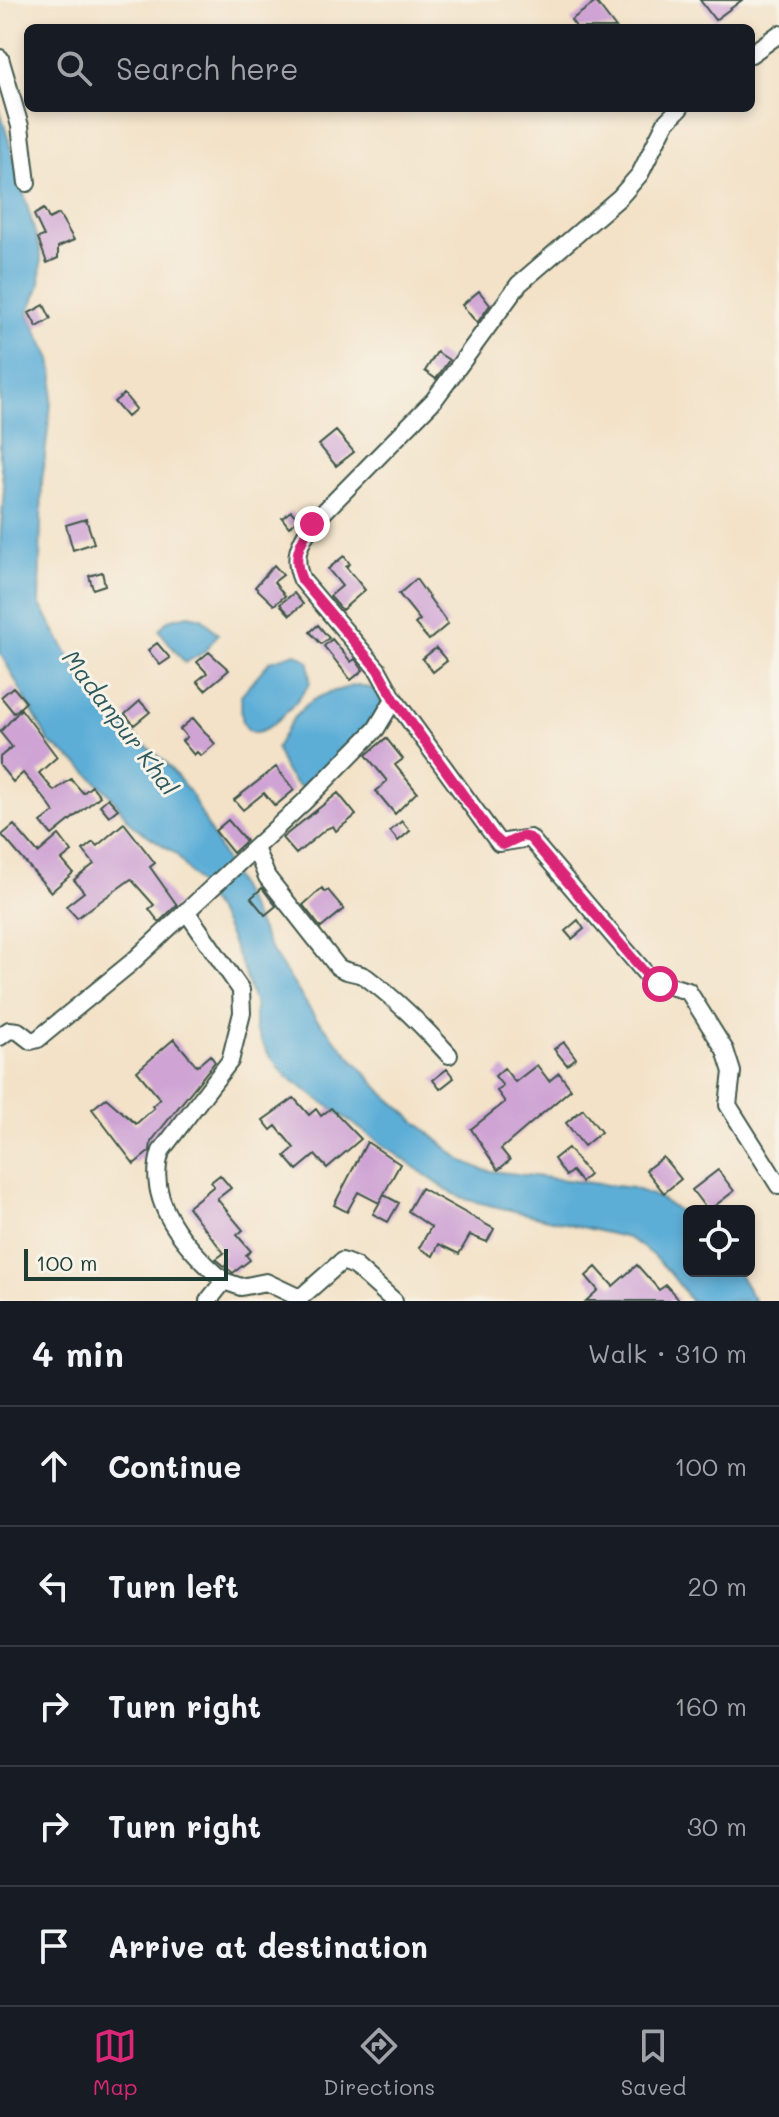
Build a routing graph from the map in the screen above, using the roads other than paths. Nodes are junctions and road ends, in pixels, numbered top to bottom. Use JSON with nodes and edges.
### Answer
{"nodes":[{"id":1,"x":779,"y":34,"type":"edge"},
{"id":2,"x":755,"y":51,"type":"edge"},
{"id":3,"x":0,"y":58,"type":"edge"},
{"id":4,"x":676,"y":112,"type":"edge"},
{"id":5,"x":27,"y":183,"type":"dead end"},
{"id":6,"x":394,"y":699,"type":"junction"},
{"id":7,"x":255,"y":848,"type":"junction"},
{"id":8,"x":186,"y":911,"type":"junction"},
{"id":9,"x":0,"y":1037,"type":"edge"},
{"id":10,"x":449,"y":1055,"type":"dead end"},
{"id":11,"x":779,"y":1186,"type":"edge"},
{"id":12,"x":224,"y":1281,"type":"junction"},
{"id":13,"x":208,"y":1301,"type":"edge"},
{"id":14,"x":394,"y":1301,"type":"edge"}],
"edges":[{"from":1,"to":2,"type":"street"},
{"from":3,"to":5,"type":"street"},
{"from":4,"to":6,"type":"street"},
{"from":6,"to":7,"type":"street"},
{"from":6,"to":11,"type":"street"},
{"from":7,"to":8,"type":"street"},
{"from":7,"to":10,"type":"street"},
{"from":8,"to":9,"type":"street"},
{"from":8,"to":12,"type":"street"},
{"from":12,"to":13,"type":"street"},
{"from":12,"to":14,"type":"street"}]}
